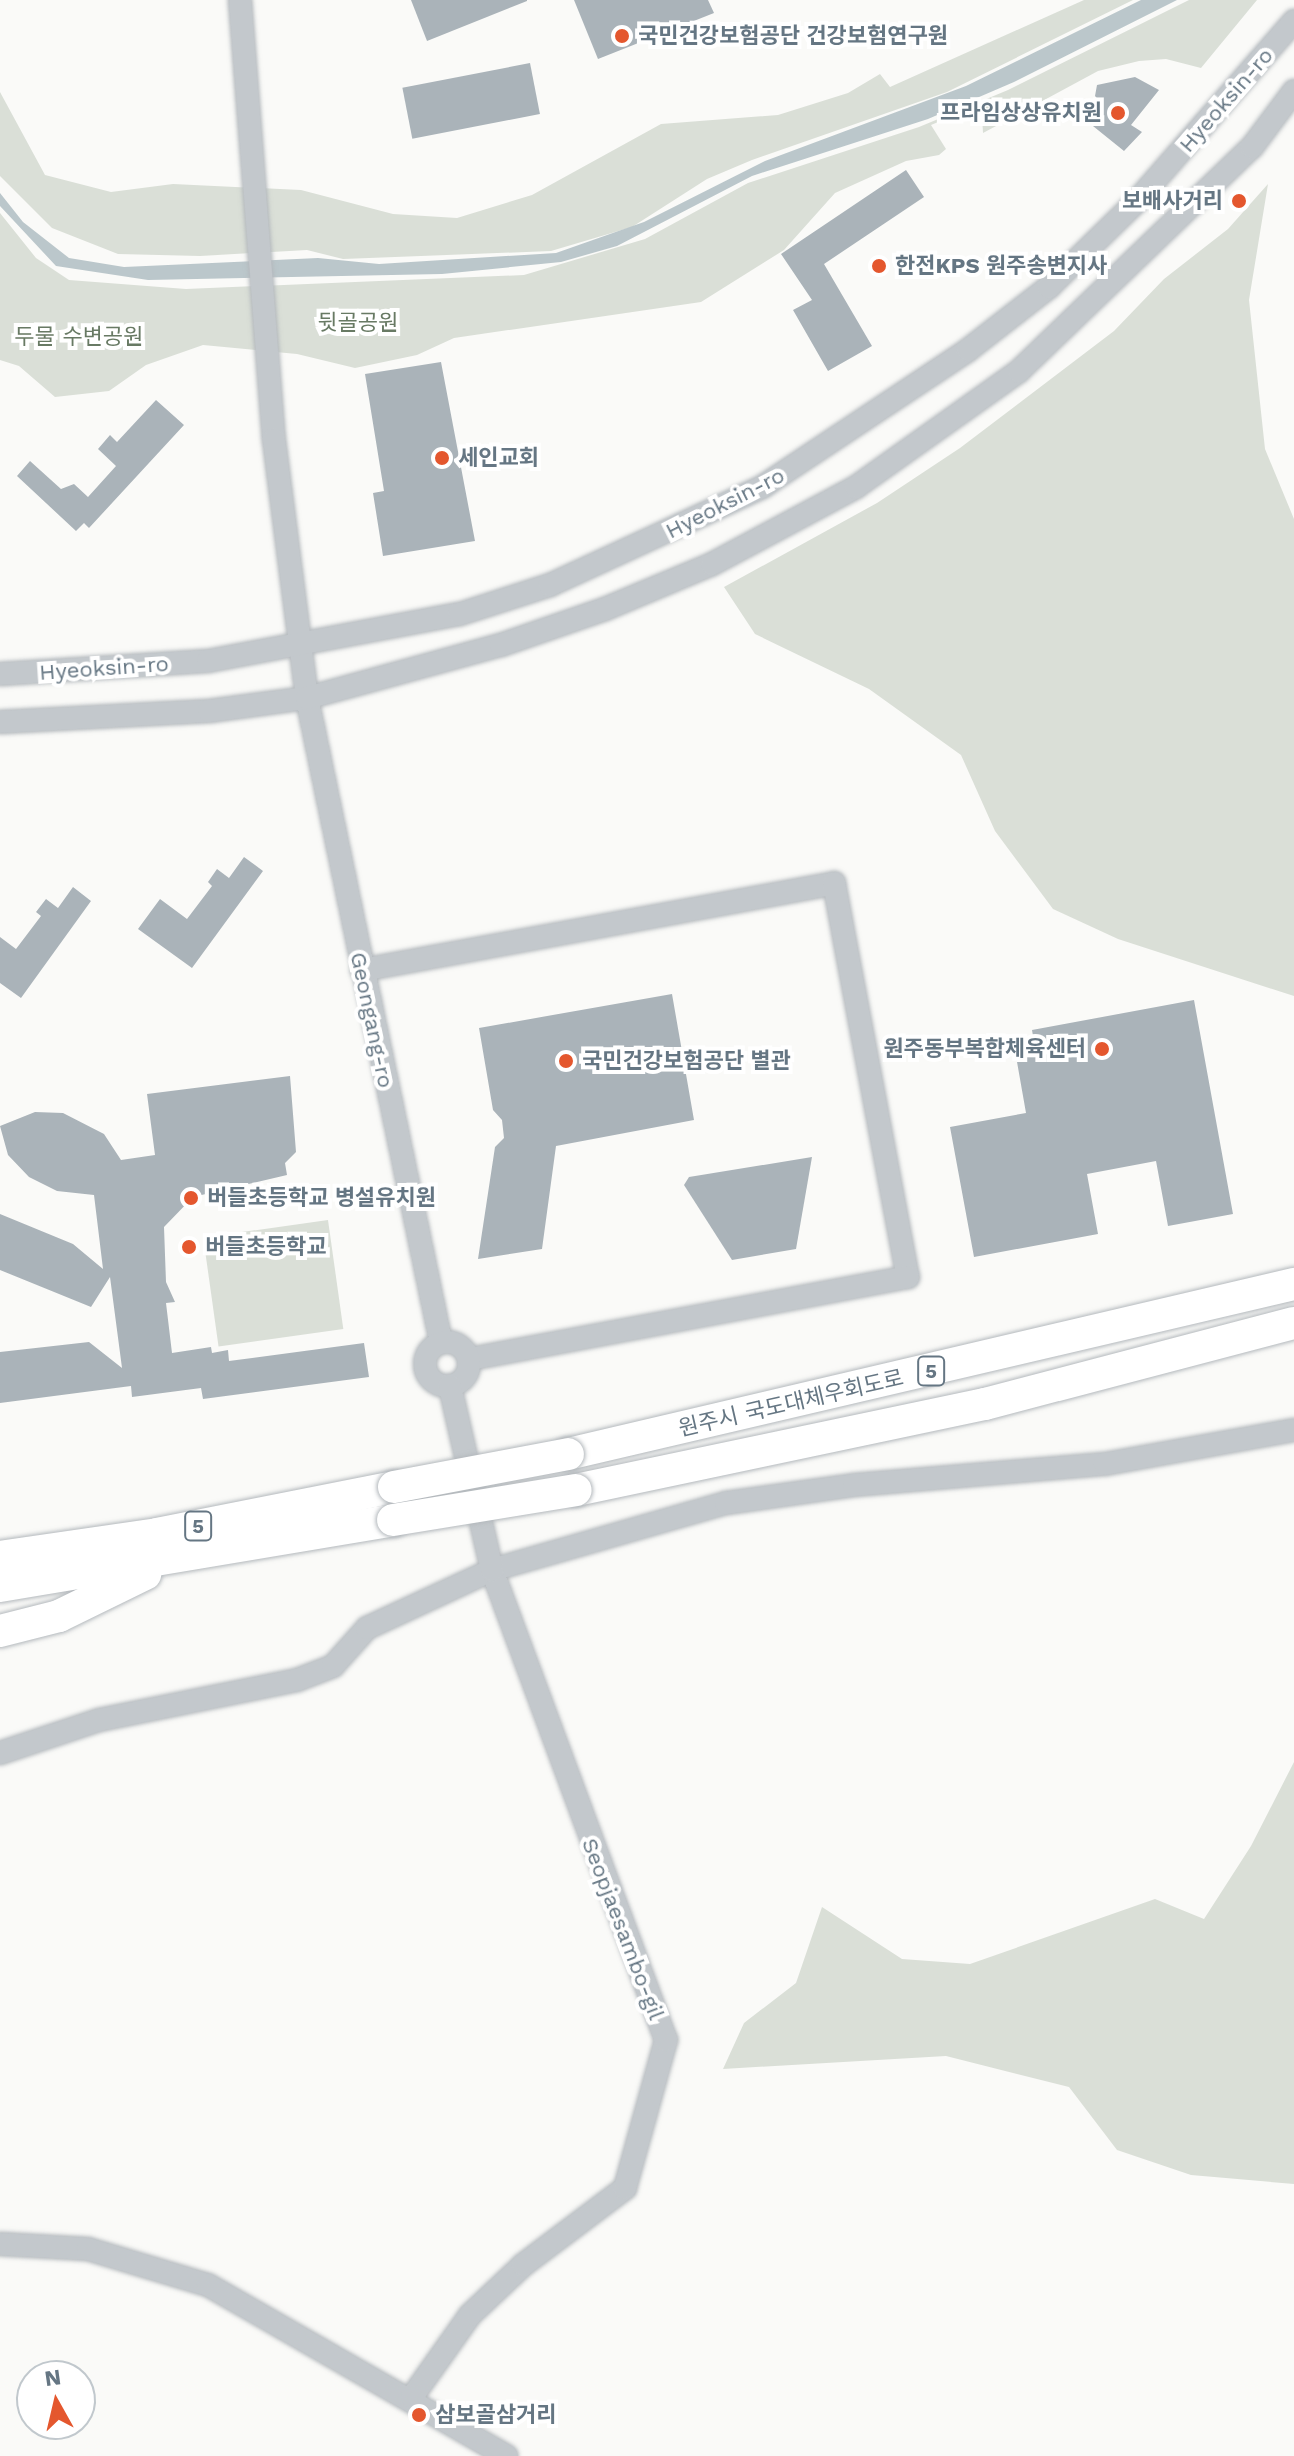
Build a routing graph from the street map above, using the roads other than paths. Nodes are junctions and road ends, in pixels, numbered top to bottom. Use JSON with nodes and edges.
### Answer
{"nodes":[{"id":1,"x":240,"y":0,"type":"edge"},
{"id":2,"x":252,"y":0,"type":"edge"},
{"id":3,"x":1294,"y":21,"type":"edge"},
{"id":4,"x":245,"y":37,"type":"junction"},
{"id":5,"x":1294,"y":91,"type":"edge"},
{"id":6,"x":301,"y":646,"type":"junction"},
{"id":7,"x":0,"y":674,"type":"edge"},
{"id":8,"x":307,"y":698,"type":"junction"},
{"id":9,"x":0,"y":722,"type":"edge"},
{"id":10,"x":362,"y":970,"type":"junction"},
{"id":11,"x":1294,"y":1284,"type":"edge"},
{"id":12,"x":1294,"y":1323,"type":"edge"},
{"id":13,"x":441,"y":1342,"type":"junction"},
{"id":14,"x":469,"y":1359,"type":"junction"},
{"id":15,"x":450,"y":1386,"type":"junction"},
{"id":16,"x":1294,"y":1430,"type":"edge"},
{"id":17,"x":0,"y":1542,"type":"edge"},
{"id":18,"x":165,"y":1547,"type":"junction"},
{"id":19,"x":0,"y":1557,"type":"edge"},
{"id":20,"x":492,"y":1570,"type":"junction"},
{"id":21,"x":0,"y":1586,"type":"edge"},
{"id":22,"x":0,"y":1631,"type":"edge"},
{"id":23,"x":0,"y":1753,"type":"edge"},
{"id":24,"x":0,"y":2244,"type":"edge"},
{"id":25,"x":412,"y":2397,"type":"junction"},
{"id":26,"x":507,"y":2456,"type":"edge"}],
"edges":[{"from":1,"to":4,"type":"street"},
{"from":2,"to":4,"type":"street"},
{"from":3,"to":6,"type":"street","name":"Hyeoksin-ro"},
{"from":4,"to":6,"type":"street"},
{"from":5,"to":8,"type":"street","name":"Hyeoksin-ro"},
{"from":6,"to":7,"type":"street","name":"Hyeoksin-ro"},
{"from":6,"to":8,"type":"street","name":"Geongang-ro"},
{"from":8,"to":9,"type":"street","name":"Hyeoksin-ro"},
{"from":8,"to":10,"type":"street","name":"Geongang-ro"},
{"from":10,"to":13,"type":"street","name":"Geongang-ro"},
{"from":10,"to":14,"type":"street"},
{"from":11,"to":18,"type":"highway","name":"원주시 국도대체우회도로","number":"5","bridge":true},
{"from":12,"to":18,"type":"highway","name":"원주시 국도대체우회도로","number":"5","bridge":true},
{"from":13,"to":14,"type":"street"},
{"from":13,"to":15,"type":"street"},
{"from":14,"to":15,"type":"street"},
{"from":15,"to":20,"type":"street"},
{"from":16,"to":20,"type":"street"},
{"from":17,"to":18,"type":"highway"},
{"from":18,"to":19,"type":"highway","number":"5"},
{"from":18,"to":21,"type":"highway","number":"5"},
{"from":18,"to":22,"type":"highway"},
{"from":20,"to":23,"type":"street"},
{"from":20,"to":25,"type":"street","name":"Seopjaesambo-gil"},
{"from":24,"to":25,"type":"street"},
{"from":25,"to":26,"type":"street"}]}
